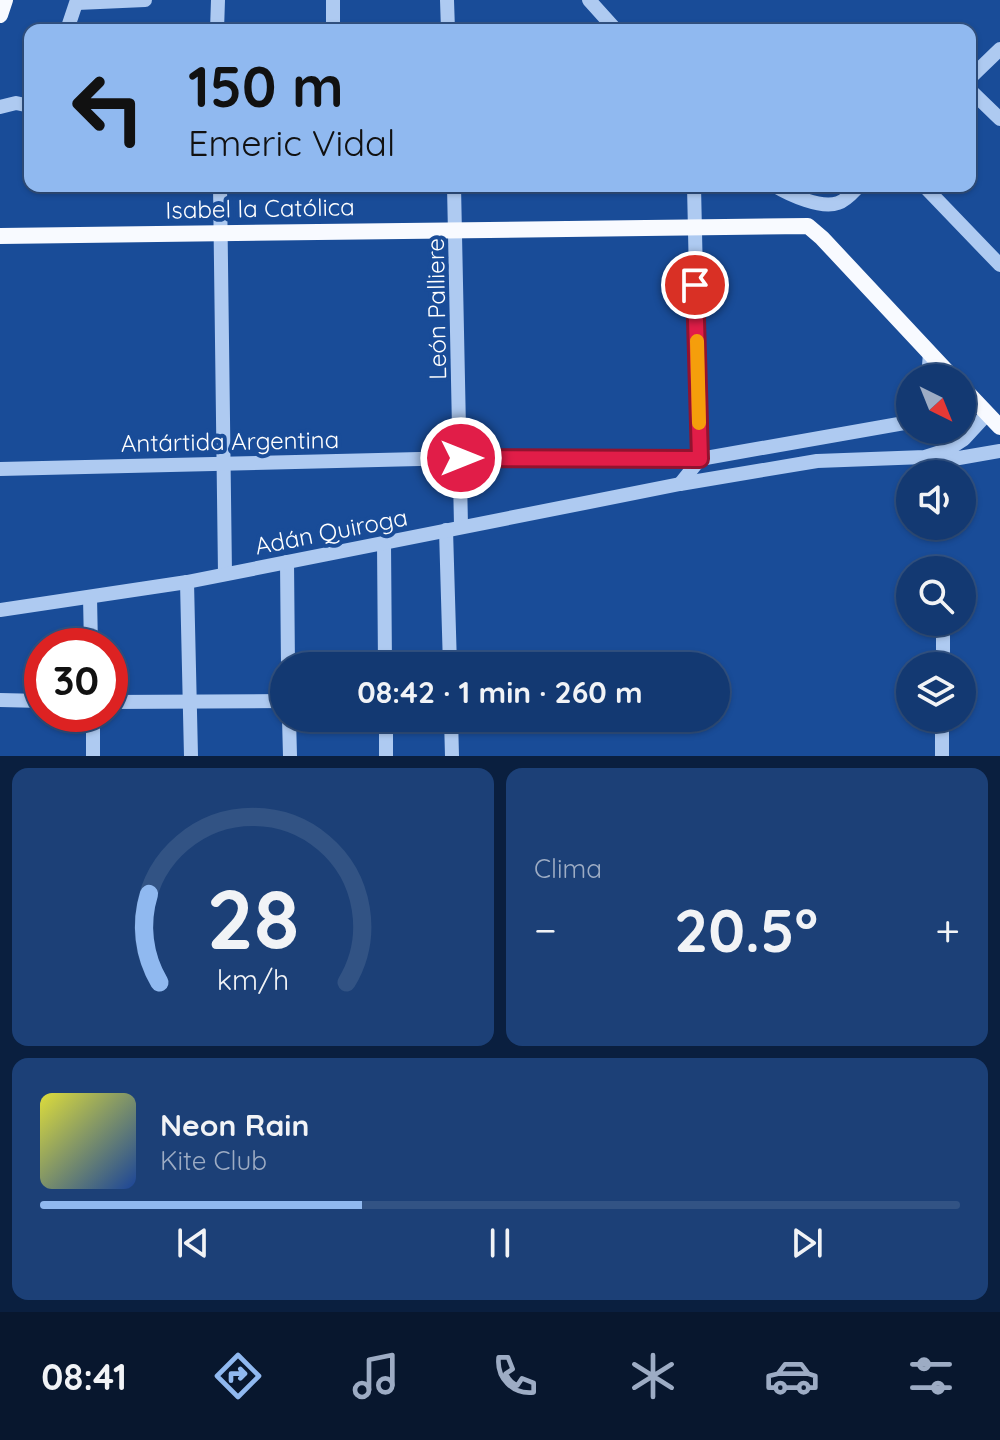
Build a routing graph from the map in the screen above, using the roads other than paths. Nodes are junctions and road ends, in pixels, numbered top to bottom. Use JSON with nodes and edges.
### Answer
{"nodes":[{"id":1,"x":5,"y":0,"type":"edge"},
{"id":2,"x":145,"y":0,"type":"edge"},
{"id":3,"x":218,"y":0,"type":"edge"},
{"id":4,"x":333,"y":0,"type":"edge"},
{"id":5,"x":447,"y":0,"type":"edge"},
{"id":6,"x":589,"y":0,"type":"edge"},
{"id":7,"x":77,"y":2,"type":"edge"},
{"id":8,"x":0,"y":15,"type":"edge"},
{"id":9,"x":69,"y":24,"type":"edge"},
{"id":10,"x":217,"y":24,"type":"edge"},
{"id":11,"x":333,"y":24,"type":"edge"},
{"id":12,"x":448,"y":24,"type":"edge"},
{"id":13,"x":611,"y":24,"type":"edge"},
{"id":14,"x":1000,"y":49,"type":"edge"},
{"id":15,"x":976,"y":72,"type":"edge"},
{"id":16,"x":976,"y":96,"type":"edge"},
{"id":17,"x":0,"y":107,"type":"edge"},
{"id":18,"x":24,"y":108,"type":"edge"},
{"id":19,"x":1000,"y":119,"type":"edge"},
{"id":20,"x":220,"y":192,"type":"edge"},
{"id":21,"x":454,"y":192,"type":"edge"},
{"id":22,"x":694,"y":192,"type":"edge"},
{"id":23,"x":791,"y":192,"type":"edge"},
{"id":24,"x":853,"y":192,"type":"edge"},
{"id":25,"x":930,"y":192,"type":"edge"},
{"id":26,"x":693,"y":227,"type":"junction"},
{"id":27,"x":456,"y":230,"type":"junction"},
{"id":28,"x":221,"y":233,"type":"junction"},
{"id":29,"x":0,"y":236,"type":"edge"},
{"id":30,"x":1000,"y":265,"type":"edge"},
{"id":31,"x":930,"y":353,"type":"junction"},
{"id":32,"x":929,"y":364,"type":"edge"},
{"id":33,"x":940,"y":364,"type":"edge"},
{"id":34,"x":976,"y":405,"type":"edge"},
{"id":35,"x":987,"y":414,"type":"junction"},
{"id":36,"x":896,"y":425,"type":"edge"},
{"id":37,"x":1000,"y":427,"type":"edge"},
{"id":38,"x":775,"y":447,"type":"junction"},
{"id":39,"x":1000,"y":451,"type":"edge"},
{"id":40,"x":935,"y":455,"type":"junction"},
{"id":41,"x":461,"y":458,"type":"junction"},
{"id":42,"x":700,"y":459,"type":"junction"},
{"id":43,"x":224,"y":464,"type":"junction"},
{"id":44,"x":784,"y":466,"type":"junction"},
{"id":45,"x":0,"y":469,"type":"edge"},
{"id":46,"x":680,"y":484,"type":"junction"},
{"id":47,"x":454,"y":528,"type":"junction"},
{"id":48,"x":384,"y":544,"type":"junction"},
{"id":49,"x":287,"y":562,"type":"junction"},
{"id":50,"x":225,"y":574,"type":"junction"},
{"id":51,"x":187,"y":582,"type":"junction"},
{"id":52,"x":90,"y":597,"type":"junction"},
{"id":53,"x":0,"y":610,"type":"edge"},
{"id":54,"x":91,"y":628,"type":"edge"},
{"id":55,"x":288,"y":652,"type":"edge"},
{"id":56,"x":385,"y":652,"type":"edge"},
{"id":57,"x":450,"y":652,"type":"edge"},
{"id":58,"x":0,"y":700,"type":"edge"},
{"id":59,"x":24,"y":701,"type":"edge"},
{"id":60,"x":190,"y":701,"type":"junction"},
{"id":61,"x":270,"y":701,"type":"edge"},
{"id":62,"x":128,"y":702,"type":"edge"},
{"id":63,"x":93,"y":732,"type":"edge"},
{"id":64,"x":289,"y":732,"type":"edge"},
{"id":65,"x":386,"y":732,"type":"edge"},
{"id":66,"x":451,"y":732,"type":"edge"},
{"id":67,"x":942,"y":732,"type":"edge"},
{"id":68,"x":93,"y":756,"type":"edge"},
{"id":69,"x":191,"y":756,"type":"edge"},
{"id":70,"x":290,"y":756,"type":"edge"},
{"id":71,"x":386,"y":756,"type":"edge"},
{"id":72,"x":452,"y":756,"type":"edge"},
{"id":73,"x":942,"y":756,"type":"edge"}],
"edges":[{"from":1,"to":8,"type":"main road"},
{"from":2,"to":7,"type":"street"},
{"from":3,"to":10,"type":"street"},
{"from":4,"to":11,"type":"street"},
{"from":5,"to":12,"type":"street"},
{"from":6,"to":13,"type":"street"},
{"from":7,"to":9,"type":"street"},
{"from":14,"to":15,"type":"street"},
{"from":16,"to":19,"type":"street"},
{"from":17,"to":18,"type":"street"},
{"from":20,"to":28,"type":"street"},
{"from":21,"to":27,"type":"street","name":"León Palliere"},
{"from":22,"to":26,"type":"street"},
{"from":23,"to":24,"type":"street"},
{"from":25,"to":30,"type":"street"},
{"from":26,"to":27,"type":"main road","name":"Isabel la Católica"},
{"from":26,"to":31,"type":"main road","name":"Isabel la Católica"},
{"from":26,"to":42,"type":"street"},
{"from":27,"to":28,"type":"main road","name":"Isabel la Católica"},
{"from":27,"to":41,"type":"street","name":"León Palliere"},
{"from":28,"to":29,"type":"main road","name":"Isabel la Católica"},
{"from":28,"to":43,"type":"street"},
{"from":31,"to":32,"type":"street"},
{"from":31,"to":33,"type":"main road"},
{"from":34,"to":35,"type":"main road"},
{"from":35,"to":37,"type":"main road"},
{"from":35,"to":40,"type":"street","name":"Adán Quiroga"},
{"from":36,"to":38,"type":"street"},
{"from":38,"to":42,"type":"street"},
{"from":38,"to":44,"type":"street"},
{"from":39,"to":40,"type":"street"},
{"from":40,"to":44,"type":"street","name":"Adán Quiroga"},
{"from":41,"to":42,"type":"street"},
{"from":41,"to":43,"type":"street","name":"Antártida Argentina"},
{"from":41,"to":47,"type":"street","name":"León Palliere"},
{"from":42,"to":46,"type":"street"},
{"from":43,"to":45,"type":"street","name":"Antártida Argentina"},
{"from":43,"to":50,"type":"street"},
{"from":44,"to":46,"type":"street","name":"Adán Quiroga"},
{"from":46,"to":47,"type":"street","name":"Adán Quiroga"},
{"from":47,"to":48,"type":"street","name":"Adán Quiroga"},
{"from":47,"to":57,"type":"street","name":"León Palliere"},
{"from":48,"to":49,"type":"street","name":"Adán Quiroga"},
{"from":48,"to":56,"type":"street"},
{"from":49,"to":50,"type":"street","name":"Adán Quiroga"},
{"from":49,"to":55,"type":"street"},
{"from":50,"to":51,"type":"street","name":"Adán Quiroga"},
{"from":51,"to":52,"type":"street","name":"Adán Quiroga"},
{"from":51,"to":60,"type":"street"},
{"from":52,"to":53,"type":"street","name":"Adán Quiroga"},
{"from":52,"to":54,"type":"street"},
{"from":58,"to":59,"type":"street"},
{"from":60,"to":61,"type":"street"},
{"from":60,"to":62,"type":"street"},
{"from":60,"to":69,"type":"street"},
{"from":63,"to":68,"type":"street"},
{"from":64,"to":70,"type":"street"},
{"from":65,"to":71,"type":"street"},
{"from":66,"to":72,"type":"street"},
{"from":67,"to":73,"type":"street"}]}
